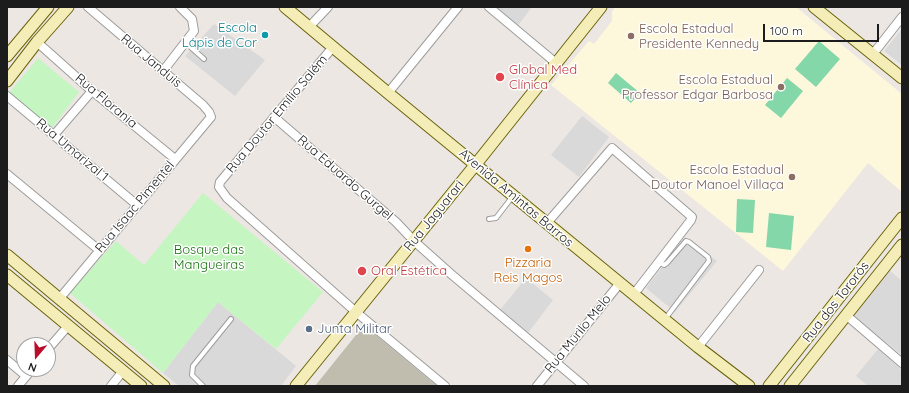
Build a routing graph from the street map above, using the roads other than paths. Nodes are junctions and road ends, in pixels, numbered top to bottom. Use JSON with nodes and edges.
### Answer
{"nodes":[{"id":1,"x":48,"y":7,"type":"edge"},
{"id":2,"x":68,"y":7,"type":"edge"},
{"id":3,"x":88,"y":7,"type":"edge"},
{"id":4,"x":180,"y":7,"type":"edge"},
{"id":5,"x":285,"y":7,"type":"edge"},
{"id":6,"x":328,"y":7,"type":"edge"},
{"id":7,"x":458,"y":7,"type":"edge"},
{"id":8,"x":489,"y":7,"type":"edge"},
{"id":9,"x":601,"y":7,"type":"edge"},
{"id":10,"x":814,"y":7,"type":"edge"},
{"id":11,"x":902,"y":17,"type":"edge"},
{"id":12,"x":309,"y":27,"type":"junction"},
{"id":13,"x":37,"y":42,"type":"junction"},
{"id":14,"x":186,"y":43,"type":"junction"},
{"id":15,"x":333,"y":47,"type":"junction"},
{"id":16,"x":873,"y":54,"type":"junction"},
{"id":17,"x":7,"y":56,"type":"edge"},
{"id":18,"x":204,"y":59,"type":"dead end"},
{"id":19,"x":556,"y":63,"type":"junction"},
{"id":20,"x":163,"y":71,"type":"junction"},
{"id":21,"x":902,"y":78,"type":"edge"},
{"id":22,"x":7,"y":81,"type":"edge"},
{"id":23,"x":92,"y":91,"type":"junction"},
{"id":24,"x":388,"y":93,"type":"junction"},
{"id":25,"x":7,"y":96,"type":"edge"},
{"id":26,"x":211,"y":117,"type":"joint"},
{"id":27,"x":274,"y":117,"type":"junction"},
{"id":28,"x":54,"y":135,"type":"junction"},
{"id":29,"x":175,"y":160,"type":"junction"},
{"id":30,"x":476,"y":164,"type":"junction"},
{"id":31,"x":7,"y":174,"type":"edge"},
{"id":32,"x":513,"y":196,"type":"junction"},
{"id":33,"x":137,"y":205,"type":"junction"},
{"id":34,"x":902,"y":218,"type":"edge"},
{"id":35,"x":489,"y":219,"type":"dead end"},
{"id":36,"x":547,"y":224,"type":"junction"},
{"id":37,"x":414,"y":241,"type":"junction"},
{"id":38,"x":902,"y":244,"type":"edge"},
{"id":39,"x":100,"y":250,"type":"junction"},
{"id":40,"x":7,"y":255,"type":"edge"},
{"id":41,"x":660,"y":262,"type":"junction"},
{"id":42,"x":758,"y":270,"type":"dead end"},
{"id":43,"x":11,"y":278,"type":"edge"},
{"id":44,"x":38,"y":281,"type":"junction"},
{"id":45,"x":620,"y":283,"type":"junction"},
{"id":46,"x":634,"y":294,"type":"junction"},
{"id":47,"x":60,"y":298,"type":"junction"},
{"id":48,"x":356,"y":312,"type":"junction"},
{"id":49,"x":846,"y":315,"type":"junction"},
{"id":50,"x":232,"y":319,"type":"dead end"},
{"id":51,"x":665,"y":320,"type":"junction"},
{"id":52,"x":68,"y":326,"type":"junction"},
{"id":53,"x":56,"y":340,"type":"edge"},
{"id":54,"x":698,"y":347,"type":"junction"},
{"id":55,"x":7,"y":360,"type":"edge"},
{"id":56,"x":556,"y":362,"type":"junction"},
{"id":57,"x":902,"y":363,"type":"edge"},
{"id":58,"x":16,"y":368,"type":"edge"},
{"id":59,"x":123,"y":371,"type":"junction"},
{"id":60,"x":149,"y":374,"type":"junction"},
{"id":61,"x":25,"y":377,"type":"edge"},
{"id":62,"x":18,"y":386,"type":"edge"},
{"id":63,"x":111,"y":386,"type":"edge"},
{"id":64,"x":141,"y":386,"type":"edge"},
{"id":65,"x":150,"y":386,"type":"edge"},
{"id":66,"x":164,"y":386,"type":"edge"},
{"id":67,"x":204,"y":386,"type":"edge"},
{"id":68,"x":296,"y":386,"type":"edge"},
{"id":69,"x":445,"y":386,"type":"edge"},
{"id":70,"x":537,"y":386,"type":"edge"},
{"id":71,"x":584,"y":386,"type":"edge"},
{"id":72,"x":749,"y":386,"type":"edge"},
{"id":73,"x":769,"y":386,"type":"edge"},
{"id":74,"x":790,"y":386,"type":"edge"}],
"edges":[{"from":1,"to":17,"type":"main road"},
{"from":2,"to":13,"type":"main road"},
{"from":3,"to":20,"type":"street","name":"Rua Janduis"},
{"from":4,"to":14,"type":"street"},
{"from":5,"to":12,"type":"main road","name":"Avenida Amintas Barros"},
{"from":6,"to":12,"type":"street"},
{"from":7,"to":24,"type":"street"},
{"from":8,"to":19,"type":"street"},
{"from":9,"to":19,"type":"main road","name":"Rua Jaguarari"},
{"from":10,"to":16,"type":"main road"},
{"from":11,"to":16,"type":"street"},
{"from":12,"to":15,"type":"main road","name":"Avenida Amintas Barros"},
{"from":13,"to":22,"type":"main road"},
{"from":13,"to":23,"type":"street","name":"Rua Florania"},
{"from":14,"to":18,"type":"lane"},
{"from":14,"to":20,"type":"street"},
{"from":15,"to":24,"type":"main road","name":"Avenida Amintas Barros"},
{"from":15,"to":27,"type":"street","name":"Rua Doutor Emílio Salém"},
{"from":16,"to":21,"type":"main road"},
{"from":19,"to":30,"type":"main road","name":"Rua Jaguarari"},
{"from":20,"to":26,"type":"street","name":"Rua Janduis"},
{"from":23,"to":28,"type":"street"},
{"from":23,"to":29,"type":"street","name":"Rua Florania"},
{"from":24,"to":30,"type":"main road","name":"Avenida Amintas Barros"},
{"from":25,"to":28,"type":"street","name":"Rua Umarizal 1"},
{"from":26,"to":29,"type":"street","name":"Rua Isaac Pimentel"},
{"from":27,"to":37,"type":"street","name":"Rua Eduardo Gurgel"},
{"from":27,"to":48,"type":"street","name":"Rua Doutor Emílio Salém"},
{"from":28,"to":33,"type":"street","name":"Rua Umarizal 1"},
{"from":29,"to":33,"type":"street","name":"Rua Isaac Pimentel"},
{"from":30,"to":32,"type":"main road","name":"Avenida Amintas Barros"},
{"from":30,"to":37,"type":"main road","name":"Rua Jaguarari"},
{"from":31,"to":39,"type":"street"},
{"from":32,"to":35,"type":"lane"},
{"from":32,"to":36,"type":"main road","name":"Avenida Amintas Barros"},
{"from":33,"to":39,"type":"street","name":"Rua Isaac Pimentel"},
{"from":34,"to":73,"type":"main road","name":"Rua dos Tororós"},
{"from":36,"to":41,"type":"street"},
{"from":36,"to":45,"type":"main road","name":"Avenida Amintas Barros"},
{"from":37,"to":48,"type":"main road","name":"Rua Jaguarari"},
{"from":37,"to":56,"type":"street","name":"Rua Eduardo Gurgel"},
{"from":38,"to":49,"type":"main road","name":"Rua dos Tororós"},
{"from":39,"to":47,"type":"street","name":"Rua Isaac Pimentel"},
{"from":40,"to":44,"type":"main road"},
{"from":41,"to":46,"type":"street"},
{"from":41,"to":51,"type":"lane"},
{"from":42,"to":54,"type":"street"},
{"from":43,"to":44,"type":"main road"},
{"from":43,"to":52,"type":"main road"},
{"from":44,"to":47,"type":"main road"},
{"from":45,"to":46,"type":"main road","name":"Avenida Amintas Barros"},
{"from":45,"to":56,"type":"street","name":"Rua Murilo Melo"},
{"from":46,"to":51,"type":"main road","name":"Avenida Amintas Barros"},
{"from":47,"to":60,"type":"main road"},
{"from":48,"to":68,"type":"main road","name":"Rua Jaguarari"},
{"from":48,"to":69,"type":"street"},
{"from":49,"to":57,"type":"street"},
{"from":49,"to":74,"type":"main road","name":"Rua dos Tororós"},
{"from":50,"to":67,"type":"lane"},
{"from":51,"to":54,"type":"main road","name":"Avenida Amintas Barros"},
{"from":52,"to":53,"type":"street"},
{"from":52,"to":59,"type":"main road"},
{"from":54,"to":72,"type":"main road","name":"Avenida Amintas Barros"},
{"from":55,"to":58,"type":"street"},
{"from":56,"to":70,"type":"street","name":"Rua Murilo Melo"},
{"from":56,"to":71,"type":"street","name":"Rua Eduardo Gurgel"},
{"from":59,"to":63,"type":"street"},
{"from":59,"to":64,"type":"main road"},
{"from":60,"to":65,"type":"main road"},
{"from":60,"to":66,"type":"main road"},
{"from":61,"to":62,"type":"street"}]}
